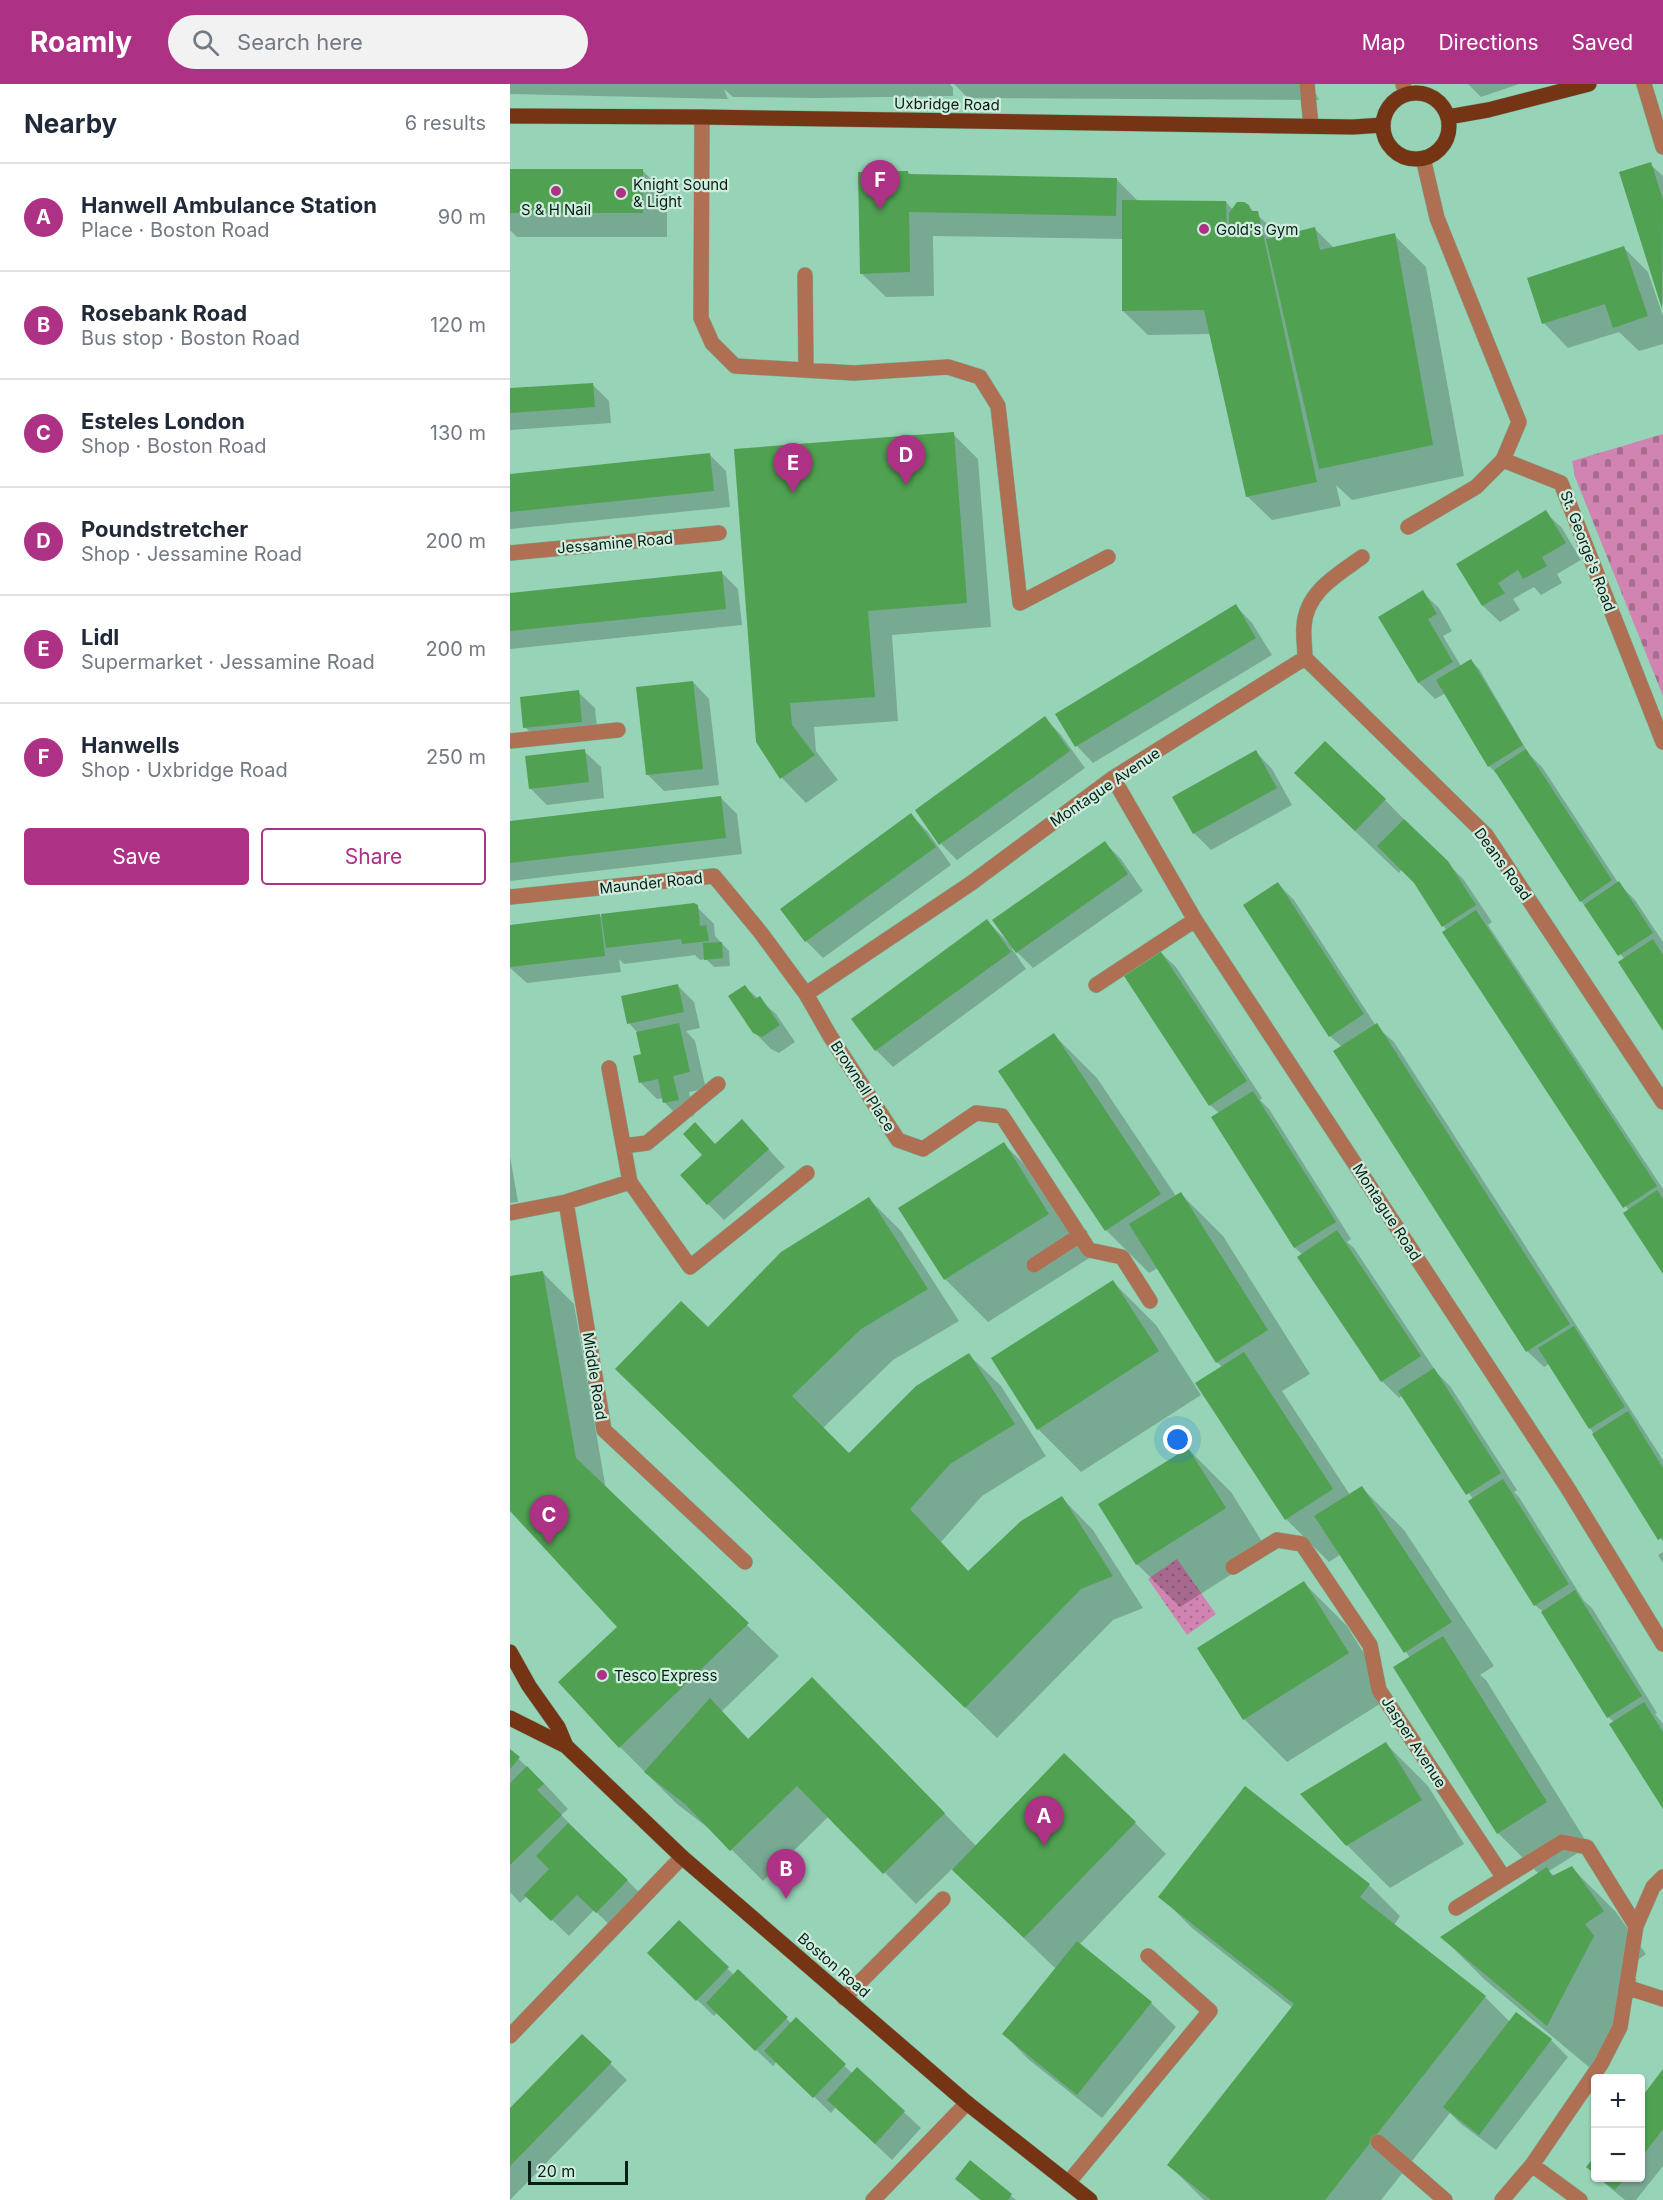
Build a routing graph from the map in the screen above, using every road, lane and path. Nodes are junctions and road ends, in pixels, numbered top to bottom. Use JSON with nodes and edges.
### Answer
{"nodes":[{"id":1,"x":1307,"y":84,"type":"edge"},
{"id":2,"x":1589,"y":84,"type":"edge"},
{"id":3,"x":1644,"y":84,"type":"edge"},
{"id":4,"x":1405,"y":89,"type":"edge"},
{"id":5,"x":510,"y":116,"type":"edge"},
{"id":6,"x":702,"y":117,"type":"junction"},
{"id":7,"x":1448,"y":117,"type":"junction"},
{"id":8,"x":1383,"y":125,"type":"junction"},
{"id":9,"x":1311,"y":126,"type":"junction"},
{"id":10,"x":1663,"y":147,"type":"edge"},
{"id":11,"x":1423,"y":158,"type":"junction"},
{"id":12,"x":805,"y":275,"type":"dead end"},
{"id":13,"x":806,"y":370,"type":"junction"},
{"id":14,"x":1503,"y":460,"type":"junction"},
{"id":15,"x":1408,"y":527,"type":"dead end"},
{"id":16,"x":719,"y":533,"type":"dead end"},
{"id":17,"x":510,"y":553,"type":"edge"},
{"id":18,"x":1107,"y":557,"type":"dead end"},
{"id":19,"x":1362,"y":557,"type":"dead end"},
{"id":20,"x":1305,"y":658,"type":"junction"},
{"id":21,"x":618,"y":730,"type":"dead end"},
{"id":22,"x":510,"y":741,"type":"edge"},
{"id":23,"x":1663,"y":742,"type":"edge"},
{"id":24,"x":1113,"y":778,"type":"junction"},
{"id":25,"x":510,"y":897,"type":"edge"},
{"id":26,"x":1195,"y":920,"type":"junction"},
{"id":27,"x":1096,"y":985,"type":"dead end"},
{"id":28,"x":806,"y":994,"type":"junction"},
{"id":29,"x":609,"y":1068,"type":"dead end"},
{"id":30,"x":718,"y":1084,"type":"dead end"},
{"id":31,"x":1663,"y":1102,"type":"edge"},
{"id":32,"x":624,"y":1146,"type":"junction"},
{"id":33,"x":807,"y":1173,"type":"dead end"},
{"id":34,"x":630,"y":1182,"type":"junction"},
{"id":35,"x":566,"y":1202,"type":"junction"},
{"id":36,"x":510,"y":1213,"type":"edge"},
{"id":37,"x":1080,"y":1235,"type":"junction"},
{"id":38,"x":1034,"y":1265,"type":"dead end"},
{"id":39,"x":1150,"y":1301,"type":"dead end"},
{"id":40,"x":745,"y":1562,"type":"dead end"},
{"id":41,"x":1233,"y":1568,"type":"dead end"},
{"id":42,"x":1663,"y":1644,"type":"edge"},
{"id":43,"x":510,"y":1652,"type":"edge"},
{"id":44,"x":510,"y":1718,"type":"edge"},
{"id":45,"x":566,"y":1746,"type":"junction"},
{"id":46,"x":682,"y":1857,"type":"junction"},
{"id":47,"x":1663,"y":1877,"type":"edge"},
{"id":48,"x":1504,"y":1878,"type":"junction"},
{"id":49,"x":943,"y":1899,"type":"dead end"},
{"id":50,"x":1456,"y":1908,"type":"dead end"},
{"id":51,"x":1636,"y":1926,"type":"junction"},
{"id":52,"x":1148,"y":1956,"type":"dead end"},
{"id":53,"x":1626,"y":1987,"type":"junction"},
{"id":54,"x":844,"y":1998,"type":"junction"},
{"id":55,"x":1663,"y":2000,"type":"edge"},
{"id":56,"x":510,"y":2036,"type":"edge"},
{"id":57,"x":967,"y":2103,"type":"junction"},
{"id":58,"x":1378,"y":2142,"type":"dead end"},
{"id":59,"x":1532,"y":2165,"type":"junction"},
{"id":60,"x":1068,"y":2183,"type":"junction"},
{"id":61,"x":873,"y":2200,"type":"edge"},
{"id":62,"x":1090,"y":2200,"type":"edge"},
{"id":63,"x":1445,"y":2200,"type":"edge"},
{"id":64,"x":1502,"y":2200,"type":"edge"},
{"id":65,"x":1580,"y":2200,"type":"edge"}],
"edges":[{"from":1,"to":9,"type":"street"},
{"from":2,"to":7,"type":"main road"},
{"from":3,"to":10,"type":"street"},
{"from":4,"to":7,"type":"main road"},
{"from":4,"to":8,"type":"main road"},
{"from":5,"to":6,"type":"main road","name":"Uxbridge Road"},
{"from":6,"to":9,"type":"main road","name":"Uxbridge Road"},
{"from":6,"to":13,"type":"street"},
{"from":7,"to":11,"type":"main road"},
{"from":8,"to":9,"type":"main road","name":"Uxbridge Road"},
{"from":8,"to":11,"type":"main road"},
{"from":11,"to":14,"type":"street"},
{"from":12,"to":13,"type":"street"},
{"from":13,"to":18,"type":"street"},
{"from":14,"to":15,"type":"street"},
{"from":14,"to":23,"type":"street","name":"St. George's Road"},
{"from":16,"to":17,"type":"street","name":"Jessamine Road"},
{"from":19,"to":20,"type":"street"},
{"from":20,"to":24,"type":"street","name":"Montague Avenue"},
{"from":20,"to":31,"type":"street","name":"Deans Road"},
{"from":21,"to":22,"type":"street"},
{"from":24,"to":26,"type":"street","name":"Montague Road"},
{"from":24,"to":28,"type":"street","name":"Montague Avenue"},
{"from":25,"to":28,"type":"street","name":"Maunder Road"},
{"from":26,"to":27,"type":"street"},
{"from":26,"to":42,"type":"street","name":"Montague Road"},
{"from":28,"to":37,"type":"street","name":"Brownell Place"},
{"from":29,"to":32,"type":"street"},
{"from":30,"to":32,"type":"street"},
{"from":32,"to":34,"type":"street"},
{"from":33,"to":34,"type":"street"},
{"from":34,"to":35,"type":"street"},
{"from":35,"to":36,"type":"street"},
{"from":35,"to":40,"type":"street","name":"Middle Road"},
{"from":37,"to":38,"type":"street"},
{"from":37,"to":39,"type":"street","name":"Brownell Place"},
{"from":41,"to":48,"type":"street","name":"Jasper Avenue"},
{"from":43,"to":45,"type":"main road","name":"Boston Road"},
{"from":44,"to":45,"type":"main road","name":"Boston Road"},
{"from":45,"to":46,"type":"main road","name":"Boston Road"},
{"from":46,"to":54,"type":"main road","name":"Boston Road"},
{"from":46,"to":56,"type":"street"},
{"from":47,"to":51,"type":"street"},
{"from":48,"to":50,"type":"street"},
{"from":48,"to":51,"type":"street"},
{"from":49,"to":54,"type":"street"},
{"from":51,"to":53,"type":"street"},
{"from":52,"to":60,"type":"street"},
{"from":53,"to":55,"type":"street"},
{"from":53,"to":59,"type":"street"},
{"from":54,"to":57,"type":"main road","name":"Boston Road"},
{"from":57,"to":60,"type":"main road","name":"Boston Road"},
{"from":57,"to":61,"type":"street"},
{"from":58,"to":63,"type":"street"},
{"from":59,"to":64,"type":"street"},
{"from":59,"to":65,"type":"street"},
{"from":60,"to":62,"type":"main road","name":"Boston Road"}]}
